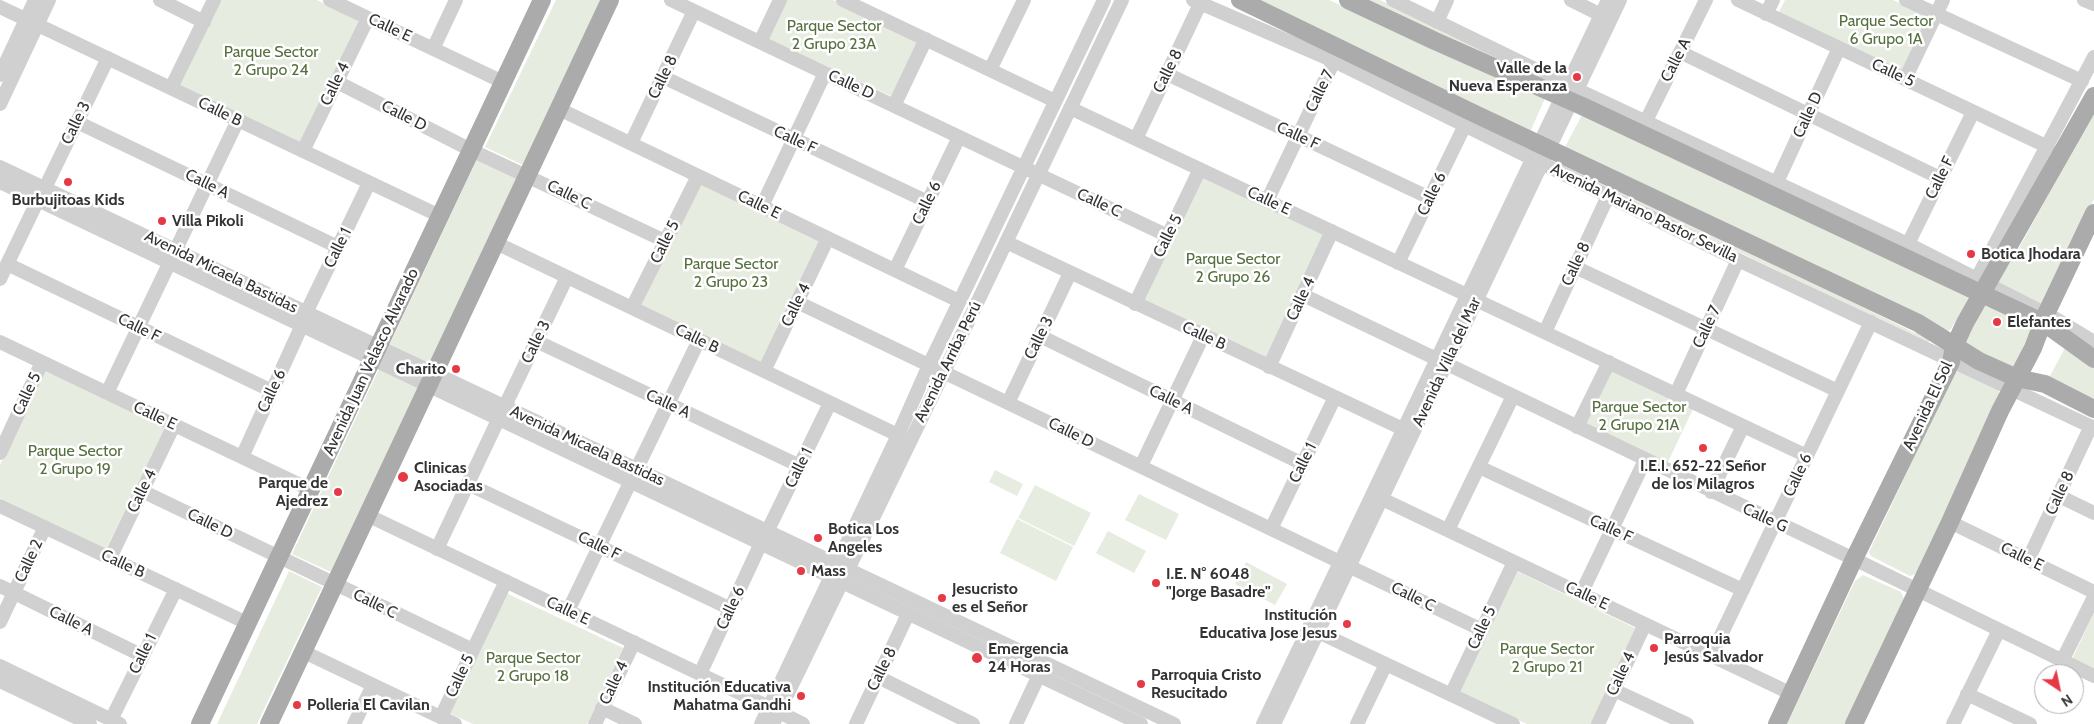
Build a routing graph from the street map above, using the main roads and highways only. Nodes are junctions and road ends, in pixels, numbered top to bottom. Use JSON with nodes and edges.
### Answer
{"nodes":[{"id":1,"x":542,"y":0,"type":"edge"},
{"id":2,"x":610,"y":0,"type":"edge"},
{"id":3,"x":1240,"y":0,"type":"edge"},
{"id":4,"x":1348,"y":0,"type":"edge"},
{"id":5,"x":2094,"y":96,"type":"edge"},
{"id":6,"x":2094,"y":213,"type":"edge"},
{"id":7,"x":1981,"y":286,"type":"junction"},
{"id":8,"x":2045,"y":319,"type":"junction"},
{"id":9,"x":1952,"y":354,"type":"junction"},
{"id":10,"x":2094,"y":359,"type":"edge"},
{"id":11,"x":2014,"y":383,"type":"junction"},
{"id":12,"x":2093,"y":421,"type":"edge"},
{"id":13,"x":200,"y":724,"type":"edge"},
{"id":14,"x":269,"y":724,"type":"edge"},
{"id":15,"x":1777,"y":724,"type":"edge"},
{"id":16,"x":1856,"y":724,"type":"edge"}],
"edges":[{"from":1,"to":13,"type":"main road","name":"Avenida Juan Velasco Alvarado"},
{"from":2,"to":14,"type":"main road"},
{"from":3,"to":9,"type":"main road","name":"Avenida Mariano Pastor Sevilla"},
{"from":4,"to":7,"type":"main road"},
{"from":5,"to":7,"type":"main road","name":"Avenida El Sol"},
{"from":6,"to":8,"type":"main road"},
{"from":7,"to":8,"type":"main road"},
{"from":7,"to":9,"type":"main road","name":"Avenida El Sol"},
{"from":8,"to":10,"type":"main road"},
{"from":8,"to":11,"type":"main road"},
{"from":9,"to":11,"type":"main road","name":"Avenida Mariano Pastor Sevilla"},
{"from":9,"to":15,"type":"main road","name":"Avenida El Sol"},
{"from":11,"to":12,"type":"main road","name":"Avenida Mariano Pastor Sevilla"},
{"from":11,"to":16,"type":"main road"}]}
